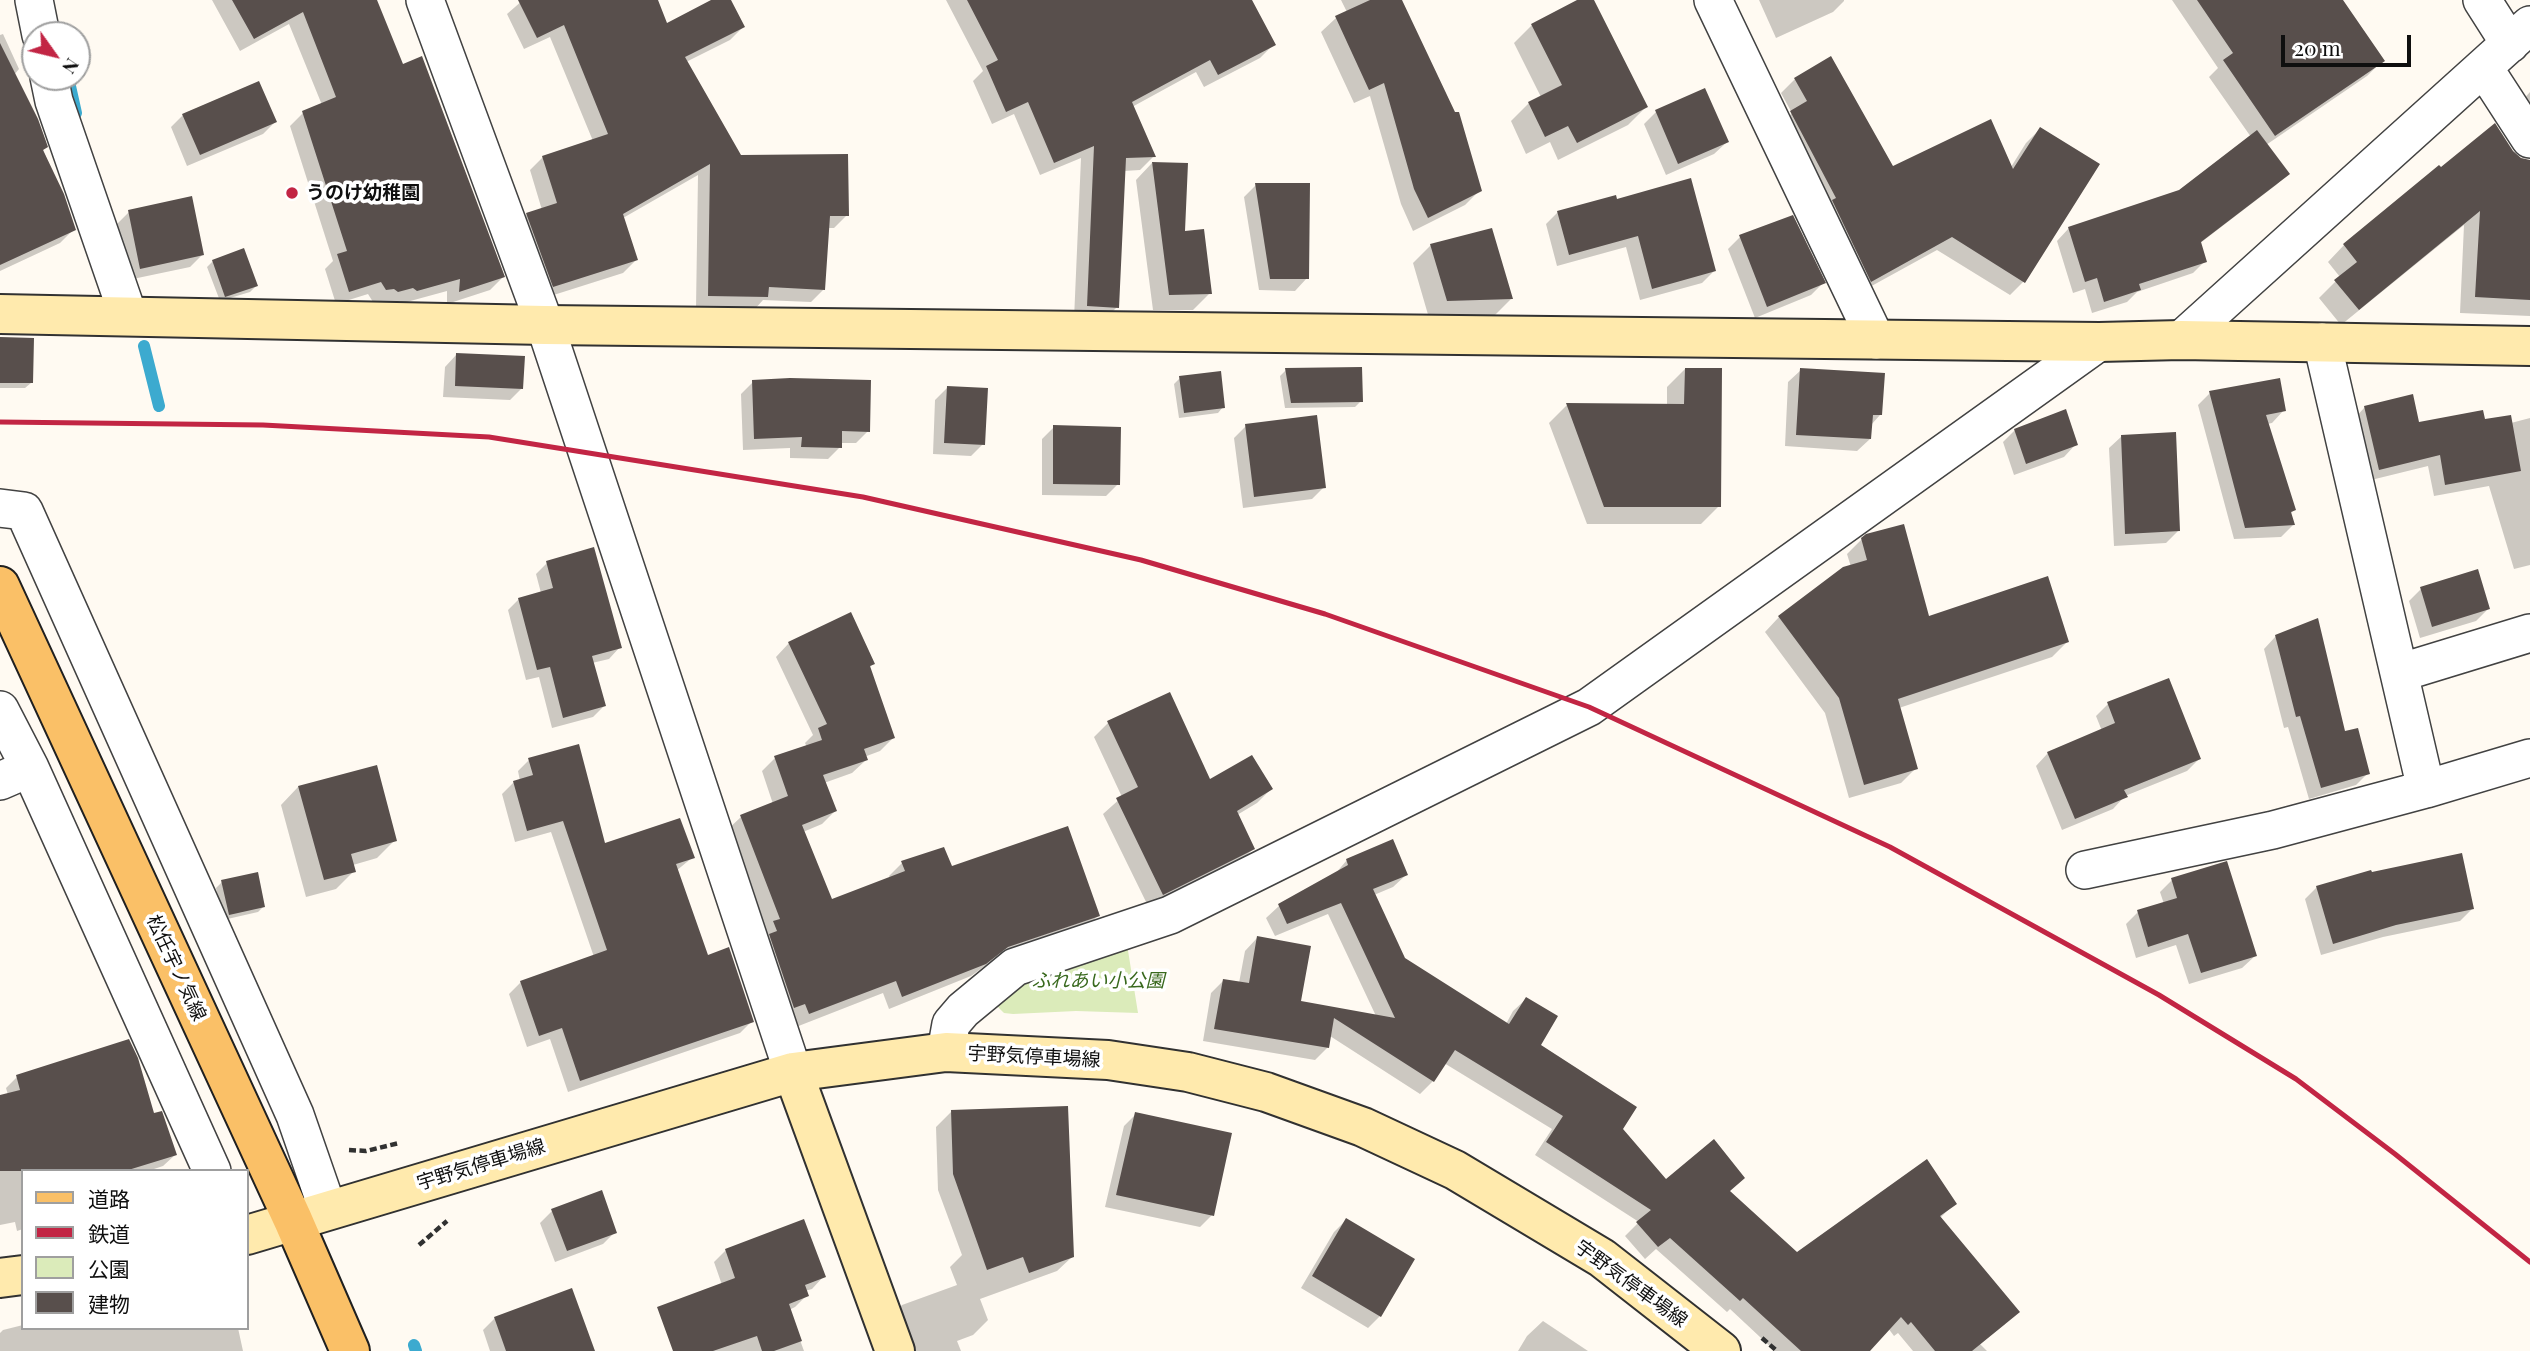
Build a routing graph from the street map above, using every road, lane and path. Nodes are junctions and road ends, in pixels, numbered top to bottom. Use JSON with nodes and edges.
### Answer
{"nodes":[{"id":1,"x":34,"y":0,"type":"edge"},
{"id":2,"x":425,"y":0,"type":"edge"},
{"id":3,"x":1713,"y":0,"type":"edge"},
{"id":4,"x":2482,"y":0,"type":"edge"},
{"id":5,"x":38,"y":21,"type":"edge"},
{"id":6,"x":2508,"y":46,"type":"edge"},
{"id":7,"x":52,"y":91,"type":"edge"},
{"id":8,"x":2530,"y":139,"type":"edge"},
{"id":9,"x":0,"y":314,"type":"edge"},
{"id":10,"x":128,"y":316,"type":"junction"},
{"id":11,"x":545,"y":325,"type":"junction"},
{"id":12,"x":1876,"y":340,"type":"junction"},
{"id":13,"x":2181,"y":340,"type":"junction"},
{"id":14,"x":2099,"y":342,"type":"junction"},
{"id":15,"x":2322,"y":342,"type":"junction"},
{"id":16,"x":2530,"y":346,"type":"edge"},
{"id":17,"x":0,"y":508,"type":"edge"},
{"id":18,"x":0,"y":586,"type":"edge"},
{"id":19,"x":2530,"y":633,"type":"edge"},
{"id":20,"x":2399,"y":673,"type":"junction"},
{"id":21,"x":0,"y":710,"type":"edge"},
{"id":22,"x":2530,"y":758,"type":"edge"},
{"id":23,"x":15,"y":774,"type":"edge"},
{"id":24,"x":2426,"y":789,"type":"junction"},
{"id":25,"x":2085,"y":870,"type":"dead end"},
{"id":26,"x":946,"y":1052,"type":"junction"},
{"id":27,"x":793,"y":1072,"type":"junction"},
{"id":28,"x":211,"y":1169,"type":"edge"},
{"id":29,"x":311,"y":1215,"type":"junction"},
{"id":30,"x":248,"y":1235,"type":"edge"},
{"id":31,"x":21,"y":1275,"type":"edge"},
{"id":32,"x":0,"y":1279,"type":"edge"},
{"id":33,"x":350,"y":1351,"type":"edge"},
{"id":34,"x":895,"y":1351,"type":"edge"},
{"id":35,"x":1721,"y":1351,"type":"edge"}],
"edges":[{"from":1,"to":5,"type":"street"},
{"from":2,"to":11,"type":"street"},
{"from":3,"to":12,"type":"street"},
{"from":4,"to":6,"type":"street"},
{"from":6,"to":8,"type":"street"},
{"from":6,"to":13,"type":"street"},
{"from":7,"to":10,"type":"street"},
{"from":9,"to":10,"type":"street"},
{"from":10,"to":11,"type":"street"},
{"from":11,"to":12,"type":"street"},
{"from":11,"to":27,"type":"street"},
{"from":12,"to":14,"type":"street"},
{"from":13,"to":14,"type":"street"},
{"from":13,"to":15,"type":"street"},
{"from":14,"to":26,"type":"street"},
{"from":15,"to":16,"type":"street"},
{"from":15,"to":20,"type":"street"},
{"from":17,"to":29,"type":"street"},
{"from":18,"to":29,"type":"main road","name":"松任宇ノ気線"},
{"from":19,"to":20,"type":"street"},
{"from":20,"to":24,"type":"street"},
{"from":21,"to":23,"type":"street"},
{"from":22,"to":24,"type":"street"},
{"from":23,"to":28,"type":"street"},
{"from":24,"to":25,"type":"street"},
{"from":26,"to":27,"type":"street","name":"宇野気停車場線"},
{"from":26,"to":35,"type":"street","name":"宇野気停車場線"},
{"from":27,"to":29,"type":"street","name":"宇野気停車場線"},
{"from":27,"to":34,"type":"street"},
{"from":29,"to":30,"type":"street","name":"宇野気停車場線"},
{"from":29,"to":33,"type":"main road","name":"松任宇ノ気線"},
{"from":31,"to":32,"type":"street"}]}
